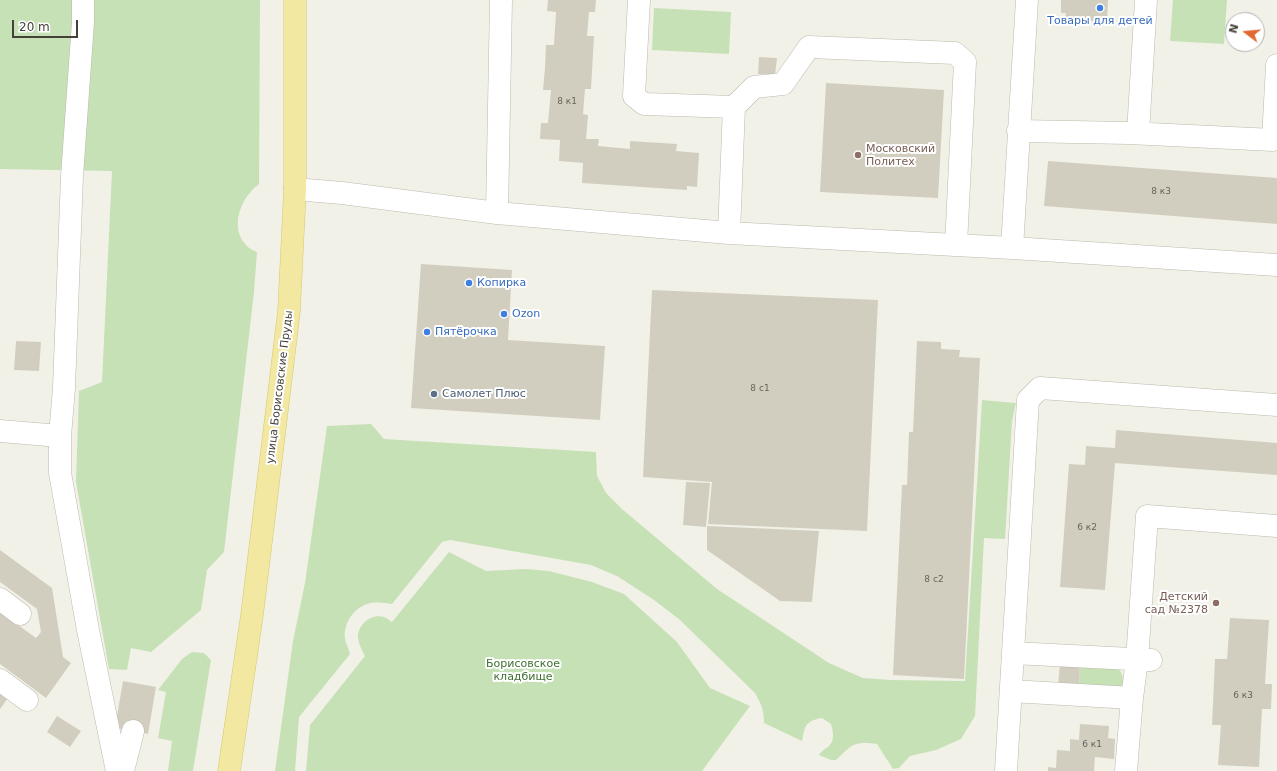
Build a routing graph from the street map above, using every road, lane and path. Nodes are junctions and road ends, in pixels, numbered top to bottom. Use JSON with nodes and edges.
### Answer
{"nodes":[{"id":1,"x":83,"y":0,"type":"edge"},
{"id":2,"x":295,"y":0,"type":"edge"},
{"id":3,"x":502,"y":0,"type":"edge"},
{"id":4,"x":639,"y":0,"type":"edge"},
{"id":5,"x":1027,"y":0,"type":"edge"},
{"id":6,"x":1146,"y":0,"type":"edge"},
{"id":7,"x":1277,"y":65,"type":"edge"},
{"id":8,"x":734,"y":107,"type":"junction"},
{"id":9,"x":1018,"y":131,"type":"junction"},
{"id":10,"x":1138,"y":133,"type":"junction"},
{"id":11,"x":295,"y":189,"type":"junction"},
{"id":12,"x":497,"y":213,"type":"junction"},
{"id":13,"x":730,"y":233,"type":"junction"},
{"id":14,"x":956,"y":245,"type":"junction"},
{"id":15,"x":1012,"y":248,"type":"junction"},
{"id":16,"x":1277,"y":265,"type":"edge"},
{"id":17,"x":1277,"y":405,"type":"edge"},
{"id":18,"x":10,"y":432,"type":"edge"},
{"id":19,"x":60,"y":436,"type":"junction"},
{"id":20,"x":0,"y":444,"type":"edge"},
{"id":21,"x":1277,"y":526,"type":"edge"},
{"id":22,"x":0,"y":599,"type":"edge"},
{"id":23,"x":20,"y":614,"type":"dead end"},
{"id":24,"x":1013,"y":653,"type":"junction"},
{"id":25,"x":1144,"y":660,"type":"junction"},
{"id":26,"x":0,"y":680,"type":"edge"},
{"id":27,"x":1011,"y":691,"type":"junction"},
{"id":28,"x":1132,"y":698,"type":"junction"},
{"id":29,"x":27,"y":700,"type":"dead end"},
{"id":30,"x":133,"y":731,"type":"dead end"},
{"id":31,"x":117,"y":771,"type":"edge"},
{"id":32,"x":123,"y":771,"type":"edge"},
{"id":33,"x":229,"y":771,"type":"edge"},
{"id":34,"x":1006,"y":771,"type":"edge"},
{"id":35,"x":1126,"y":771,"type":"edge"}],
"edges":[{"from":1,"to":19,"type":"street"},
{"from":2,"to":11,"type":"main road","name":"улица Борисовские Пруды"},
{"from":3,"to":12,"type":"street"},
{"from":4,"to":8,"type":"street"},
{"from":5,"to":9,"type":"street"},
{"from":6,"to":10,"type":"street"},
{"from":7,"to":10,"type":"street"},
{"from":8,"to":13,"type":"street"},
{"from":8,"to":14,"type":"street"},
{"from":9,"to":10,"type":"street"},
{"from":9,"to":15,"type":"street"},
{"from":11,"to":12,"type":"street"},
{"from":11,"to":33,"type":"main road","name":"улица Борисовские Пруды"},
{"from":12,"to":13,"type":"street"},
{"from":13,"to":14,"type":"street"},
{"from":14,"to":15,"type":"street"},
{"from":15,"to":16,"type":"street"},
{"from":17,"to":24,"type":"street"},
{"from":18,"to":19,"type":"street"},
{"from":18,"to":20,"type":"street"},
{"from":19,"to":31,"type":"street"},
{"from":21,"to":25,"type":"street"},
{"from":22,"to":23,"type":"street"},
{"from":24,"to":25,"type":"street"},
{"from":24,"to":27,"type":"street"},
{"from":25,"to":28,"type":"street"},
{"from":26,"to":29,"type":"street"},
{"from":27,"to":28,"type":"street"},
{"from":27,"to":34,"type":"street"},
{"from":28,"to":35,"type":"street"},
{"from":30,"to":32,"type":"street"}]}
